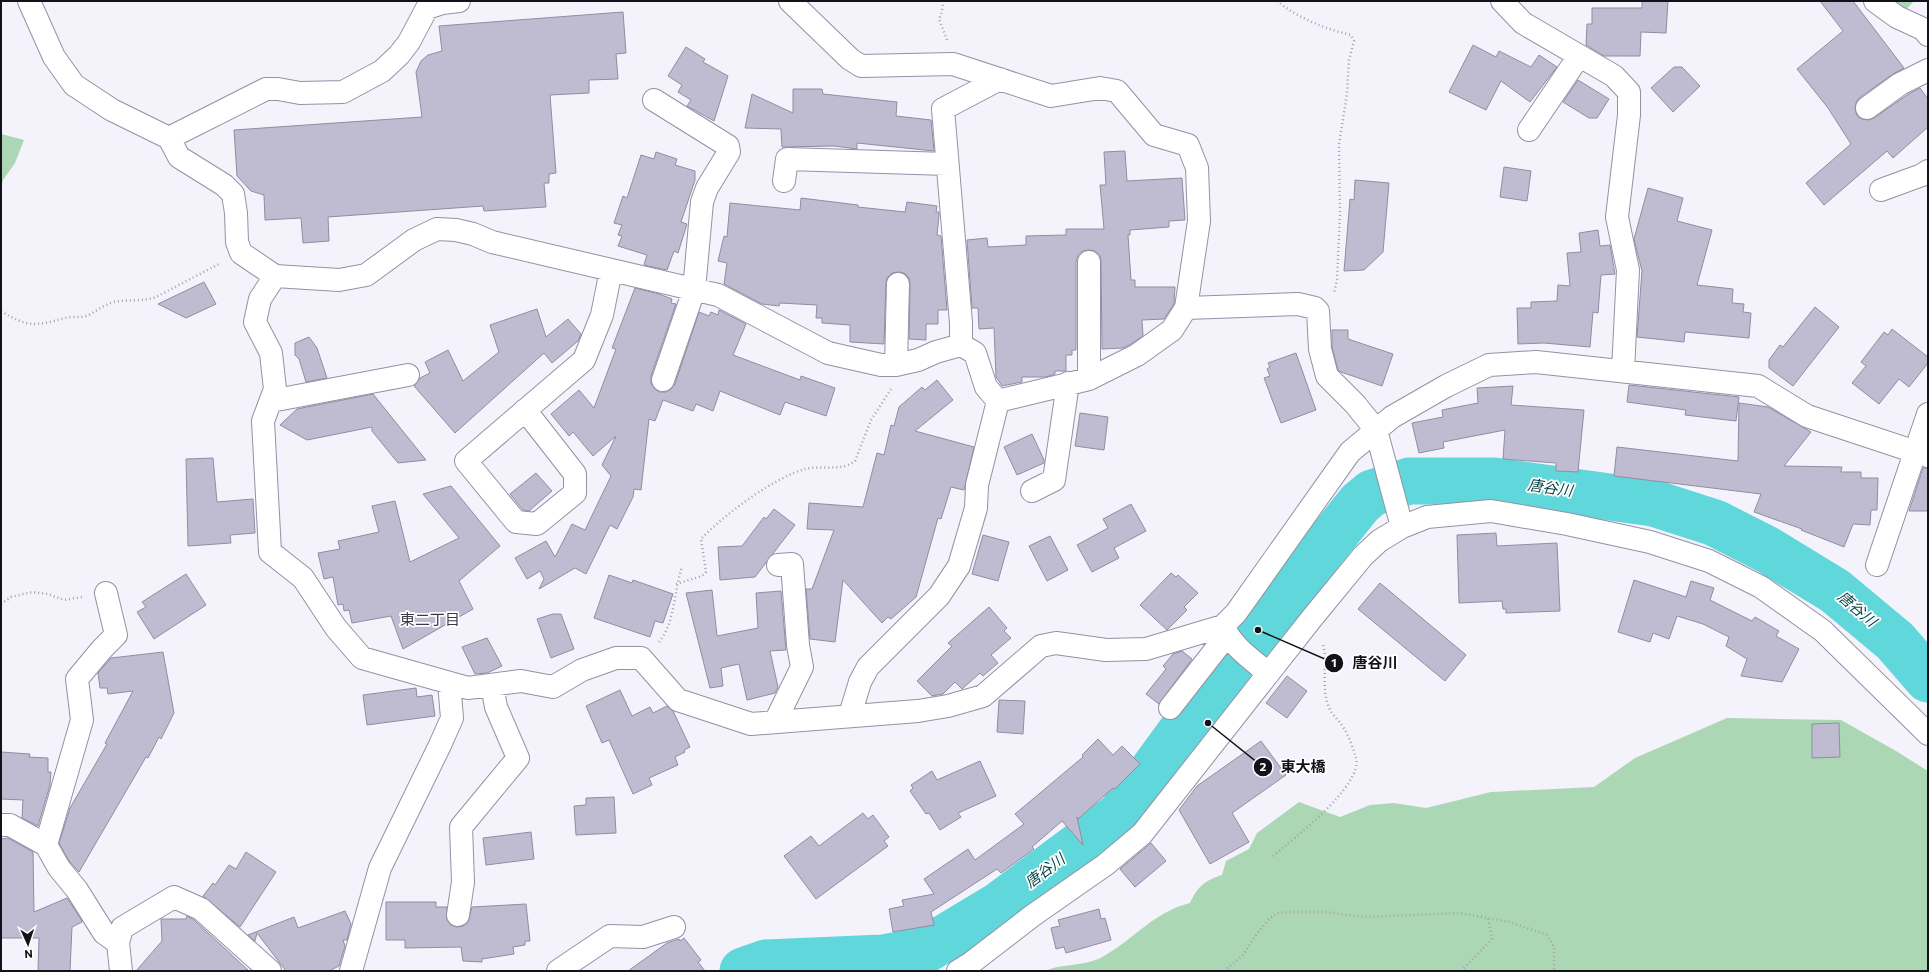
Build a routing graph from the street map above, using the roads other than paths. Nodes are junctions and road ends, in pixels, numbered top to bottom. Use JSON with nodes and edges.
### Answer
{"nodes":[{"id":1,"x":29,"y":1,"type":"edge"},
{"id":2,"x":459,"y":1,"type":"edge"},
{"id":3,"x":790,"y":1,"type":"edge"},
{"id":4,"x":1502,"y":1,"type":"edge"},
{"id":5,"x":1875,"y":1,"type":"edge"},
{"id":6,"x":1928,"y":35,"type":"edge"},
{"id":7,"x":1579,"y":56,"type":"junction"},
{"id":8,"x":1928,"y":70,"type":"edge"},
{"id":9,"x":1000,"y":79,"type":"junction"},
{"id":10,"x":654,"y":100,"type":"dead end"},
{"id":11,"x":1867,"y":108,"type":"dead end"},
{"id":12,"x":1529,"y":130,"type":"dead end"},
{"id":13,"x":169,"y":138,"type":"junction"},
{"id":14,"x":947,"y":164,"type":"junction"},
{"id":15,"x":1928,"y":171,"type":"edge"},
{"id":16,"x":784,"y":181,"type":"dead end"},
{"id":17,"x":1881,"y":190,"type":"dead end"},
{"id":18,"x":1089,"y":262,"type":"dead end"},
{"id":19,"x":611,"y":270,"type":"junction"},
{"id":20,"x":275,"y":276,"type":"junction"},
{"id":21,"x":898,"y":284,"type":"dead end"},
{"id":22,"x":694,"y":290,"type":"junction"},
{"id":23,"x":1186,"y":308,"type":"junction"},
{"id":24,"x":961,"y":345,"type":"junction"},
{"id":25,"x":900,"y":364,"type":"junction"},
{"id":26,"x":1623,"y":371,"type":"junction"},
{"id":27,"x":408,"y":375,"type":"dead end"},
{"id":28,"x":1090,"y":379,"type":"junction"},
{"id":29,"x":663,"y":380,"type":"dead end"},
{"id":30,"x":1068,"y":383,"type":"junction"},
{"id":31,"x":271,"y":401,"type":"junction"},
{"id":32,"x":998,"y":401,"type":"junction"},
{"id":33,"x":525,"y":410,"type":"junction"},
{"id":34,"x":1928,"y":414,"type":"edge"},
{"id":35,"x":1376,"y":430,"type":"junction"},
{"id":36,"x":1921,"y":453,"type":"edge"},
{"id":37,"x":1032,"y":491,"type":"dead end"},
{"id":38,"x":1402,"y":527,"type":"junction"},
{"id":39,"x":778,"y":565,"type":"dead end"},
{"id":40,"x":1877,"y":566,"type":"dead end"},
{"id":41,"x":106,"y":593,"type":"road end"},
{"id":42,"x":1228,"y":635,"type":"junction"},
{"id":43,"x":1261,"y":667,"type":"junction"},
{"id":44,"x":449,"y":683,"type":"junction"},
{"id":45,"x":492,"y":685,"type":"junction"},
{"id":46,"x":1170,"y":708,"type":"dead end"},
{"id":47,"x":850,"y":715,"type":"junction"},
{"id":48,"x":775,"y":722,"type":"junction"},
{"id":49,"x":1928,"y":734,"type":"edge"},
{"id":50,"x":1,"y":825,"type":"edge"},
{"id":51,"x":46,"y":844,"type":"junction"},
{"id":52,"x":458,"y":916,"type":"dead end"},
{"id":53,"x":674,"y":926,"type":"dead end"},
{"id":54,"x":118,"y":943,"type":"junction"},
{"id":55,"x":120,"y":971,"type":"edge"},
{"id":56,"x":270,"y":971,"type":"edge"},
{"id":57,"x":350,"y":971,"type":"edge"},
{"id":58,"x":558,"y":971,"type":"edge"},
{"id":59,"x":958,"y":971,"type":"edge"}],
"edges":[{"from":1,"to":13,"type":"street"},
{"from":2,"to":13,"type":"street"},
{"from":3,"to":9,"type":"street"},
{"from":4,"to":7,"type":"street"},
{"from":5,"to":6,"type":"street"},
{"from":7,"to":12,"type":"street"},
{"from":7,"to":26,"type":"street"},
{"from":8,"to":11,"type":"street"},
{"from":9,"to":14,"type":"street"},
{"from":9,"to":23,"type":"street"},
{"from":10,"to":22,"type":"street"},
{"from":13,"to":20,"type":"street"},
{"from":14,"to":16,"type":"street"},
{"from":14,"to":24,"type":"street"},
{"from":15,"to":17,"type":"street"},
{"from":18,"to":28,"type":"street"},
{"from":19,"to":20,"type":"street"},
{"from":19,"to":22,"type":"street"},
{"from":19,"to":33,"type":"street"},
{"from":20,"to":31,"type":"street"},
{"from":21,"to":25,"type":"street"},
{"from":22,"to":25,"type":"street"},
{"from":22,"to":29,"type":"street"},
{"from":23,"to":28,"type":"street"},
{"from":23,"to":35,"type":"street"},
{"from":24,"to":25,"type":"street"},
{"from":24,"to":32,"type":"street"},
{"from":26,"to":35,"type":"street"},
{"from":26,"to":36,"type":"street"},
{"from":27,"to":31,"type":"street"},
{"from":28,"to":30,"type":"street"},
{"from":30,"to":32,"type":"street"},
{"from":30,"to":37,"type":"street"},
{"from":31,"to":44,"type":"street"},
{"from":32,"to":47,"type":"street"},
{"from":33,"to":33,"type":"street"},
{"from":34,"to":36,"type":"street"},
{"from":35,"to":38,"type":"street"},
{"from":35,"to":42,"type":"street"},
{"from":36,"to":40,"type":"street"},
{"from":38,"to":43,"type":"street"},
{"from":38,"to":49,"type":"street"},
{"from":39,"to":48,"type":"street"},
{"from":41,"to":51,"type":"street"},
{"from":42,"to":43,"type":"street"},
{"from":42,"to":46,"type":"street"},
{"from":42,"to":47,"type":"street"},
{"from":43,"to":59,"type":"street"},
{"from":44,"to":45,"type":"street"},
{"from":44,"to":57,"type":"street"},
{"from":45,"to":48,"type":"street"},
{"from":45,"to":52,"type":"street"},
{"from":47,"to":48,"type":"street"},
{"from":50,"to":51,"type":"street"},
{"from":51,"to":54,"type":"street"},
{"from":53,"to":58,"type":"street"},
{"from":54,"to":55,"type":"street"},
{"from":54,"to":56,"type":"street"}]}
